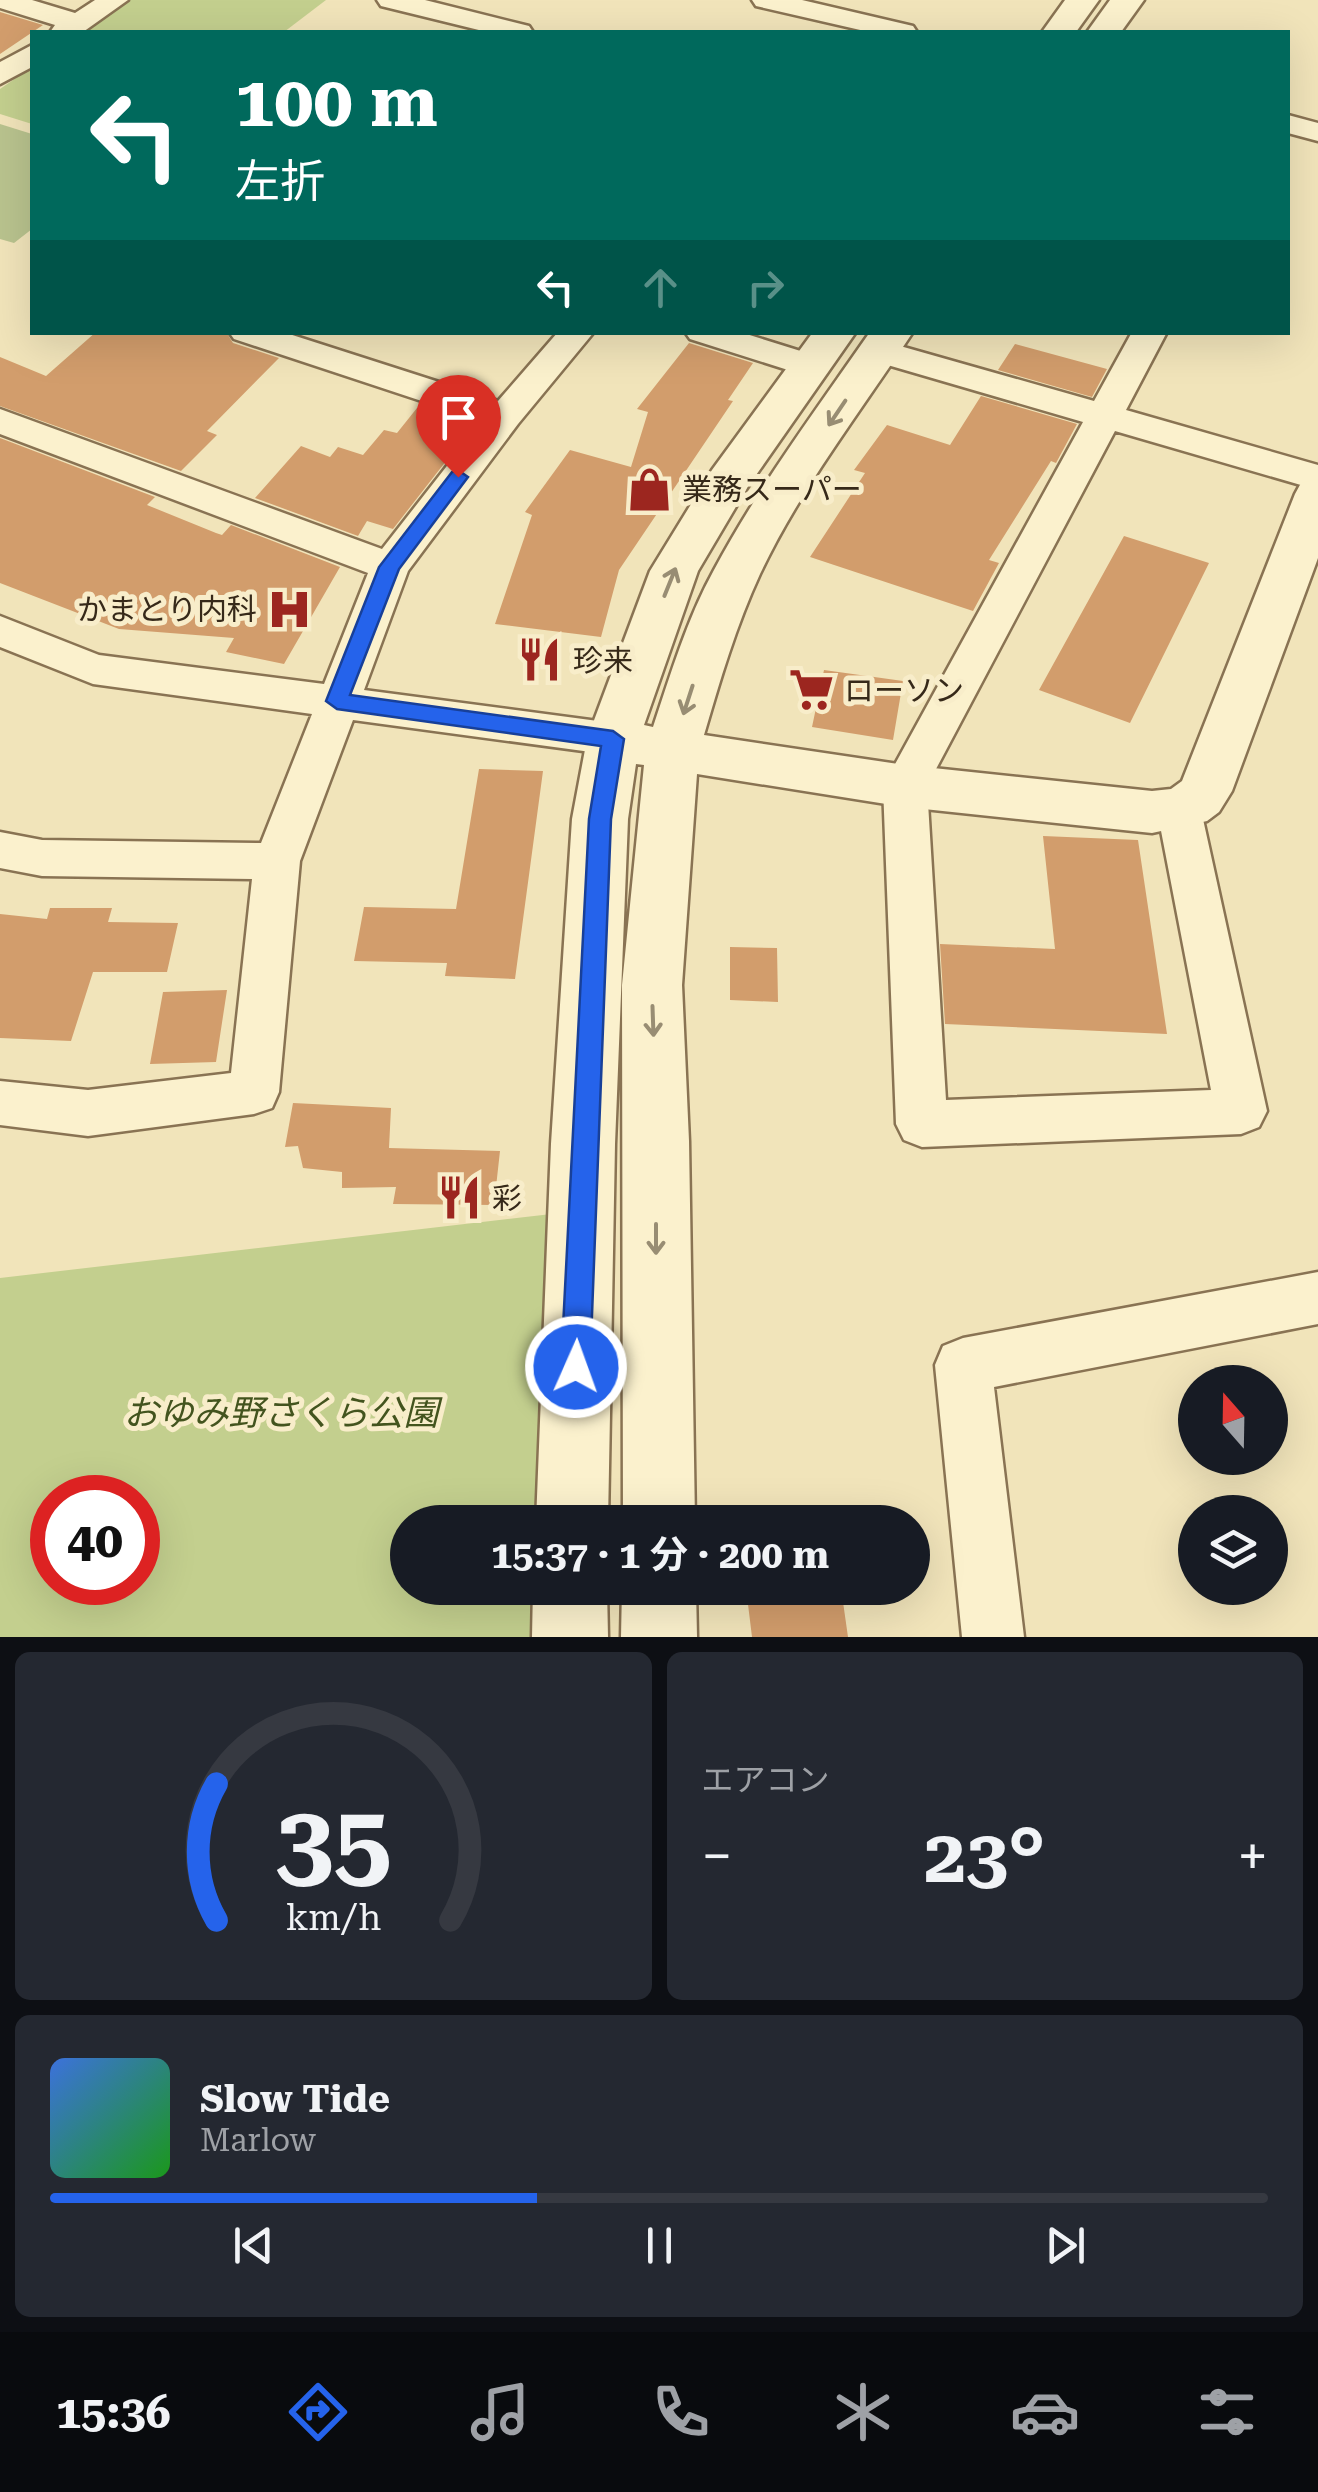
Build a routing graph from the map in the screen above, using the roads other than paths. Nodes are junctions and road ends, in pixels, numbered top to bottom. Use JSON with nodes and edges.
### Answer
{"nodes":[{"id":1,"x":2,"y":0,"type":"edge"},
{"id":2,"x":114,"y":0,"type":"edge"},
{"id":3,"x":391,"y":0,"type":"edge"},
{"id":4,"x":766,"y":0,"type":"edge"},
{"id":5,"x":884,"y":0,"type":"edge"},
{"id":6,"x":1082,"y":0,"type":"edge"},
{"id":7,"x":1127,"y":0,"type":"edge"},
{"id":8,"x":72,"y":28,"type":"edge"},
{"id":9,"x":859,"y":28,"type":"edge"},
{"id":10,"x":511,"y":30,"type":"edge"},
{"id":11,"x":1060,"y":30,"type":"edge"},
{"id":12,"x":1105,"y":30,"type":"edge"},
{"id":13,"x":30,"y":55,"type":"edge"},
{"id":14,"x":0,"y":75,"type":"edge"},
{"id":15,"x":1290,"y":125,"type":"edge"},
{"id":16,"x":1318,"y":132,"type":"edge"},
{"id":17,"x":255,"y":335,"type":"edge"},
{"id":18,"x":574,"y":335,"type":"edge"},
{"id":19,"x":735,"y":335,"type":"edge"},
{"id":20,"x":1148,"y":335,"type":"edge"},
{"id":21,"x":854,"y":346,"type":"edge"},
{"id":22,"x":1106,"y":414,"type":"junction"},
{"id":23,"x":504,"y":416,"type":"junction"},
{"id":24,"x":0,"y":421,"type":"edge"},
{"id":25,"x":1318,"y":478,"type":"edge"},
{"id":26,"x":1318,"y":494,"type":"edge"},
{"id":27,"x":390,"y":567,"type":"junction"},
{"id":28,"x":0,"y":631,"type":"edge"},
{"id":29,"x":337,"y":701,"type":"junction"},
{"id":30,"x":613,"y":739,"type":"junction"},
{"id":31,"x":672,"y":751,"type":"junction"},
{"id":32,"x":905,"y":786,"type":"junction"},
{"id":33,"x":1179,"y":810,"type":"junction"},
{"id":34,"x":0,"y":850,"type":"edge"},
{"id":35,"x":278,"y":861,"type":"junction"},
{"id":36,"x":0,"y":1103,"type":"edge"},
{"id":37,"x":1318,"y":1298,"type":"edge"},
{"id":38,"x":572,"y":1505,"type":"edge"},
{"id":39,"x":658,"y":1505,"type":"edge"},
{"id":40,"x":570,"y":1605,"type":"edge"},
{"id":41,"x":659,"y":1605,"type":"edge"},
{"id":42,"x":570,"y":1637,"type":"edge"},
{"id":43,"x":659,"y":1637,"type":"edge"},
{"id":44,"x":993,"y":1637,"type":"edge"}],
"edges":[{"from":1,"to":8,"type":"street"},
{"from":2,"to":8,"type":"street"},
{"from":3,"to":10,"type":"street"},
{"from":4,"to":9,"type":"street"},
{"from":5,"to":9,"type":"street"},
{"from":6,"to":11,"type":"street"},
{"from":7,"to":12,"type":"street"},
{"from":13,"to":14,"type":"street"},
{"from":15,"to":16,"type":"street"},
{"from":17,"to":23,"type":"street"},
{"from":18,"to":23,"type":"street"},
{"from":19,"to":21,"type":"street"},
{"from":20,"to":22,"type":"street"},
{"from":21,"to":22,"type":"street"},
{"from":30,"to":21,"type":"street","one_way":true},
{"from":21,"to":31,"type":"street","one_way":true},
{"from":22,"to":25,"type":"street"},
{"from":22,"to":32,"type":"street"},
{"from":23,"to":27,"type":"street"},
{"from":24,"to":27,"type":"street"},
{"from":26,"to":33,"type":"street"},
{"from":27,"to":29,"type":"street"},
{"from":28,"to":29,"type":"street"},
{"from":29,"to":30,"type":"street"},
{"from":29,"to":35,"type":"street"},
{"from":30,"to":31,"type":"street"},
{"from":30,"to":38,"type":"street"},
{"from":31,"to":32,"type":"street"},
{"from":31,"to":39,"type":"street","one_way":true},
{"from":32,"to":33,"type":"street"},
{"from":32,"to":33,"type":"street"},
{"from":34,"to":35,"type":"street"},
{"from":35,"to":36,"type":"street"},
{"from":37,"to":44,"type":"street"},
{"from":40,"to":42,"type":"street"},
{"from":41,"to":43,"type":"street"}]}
